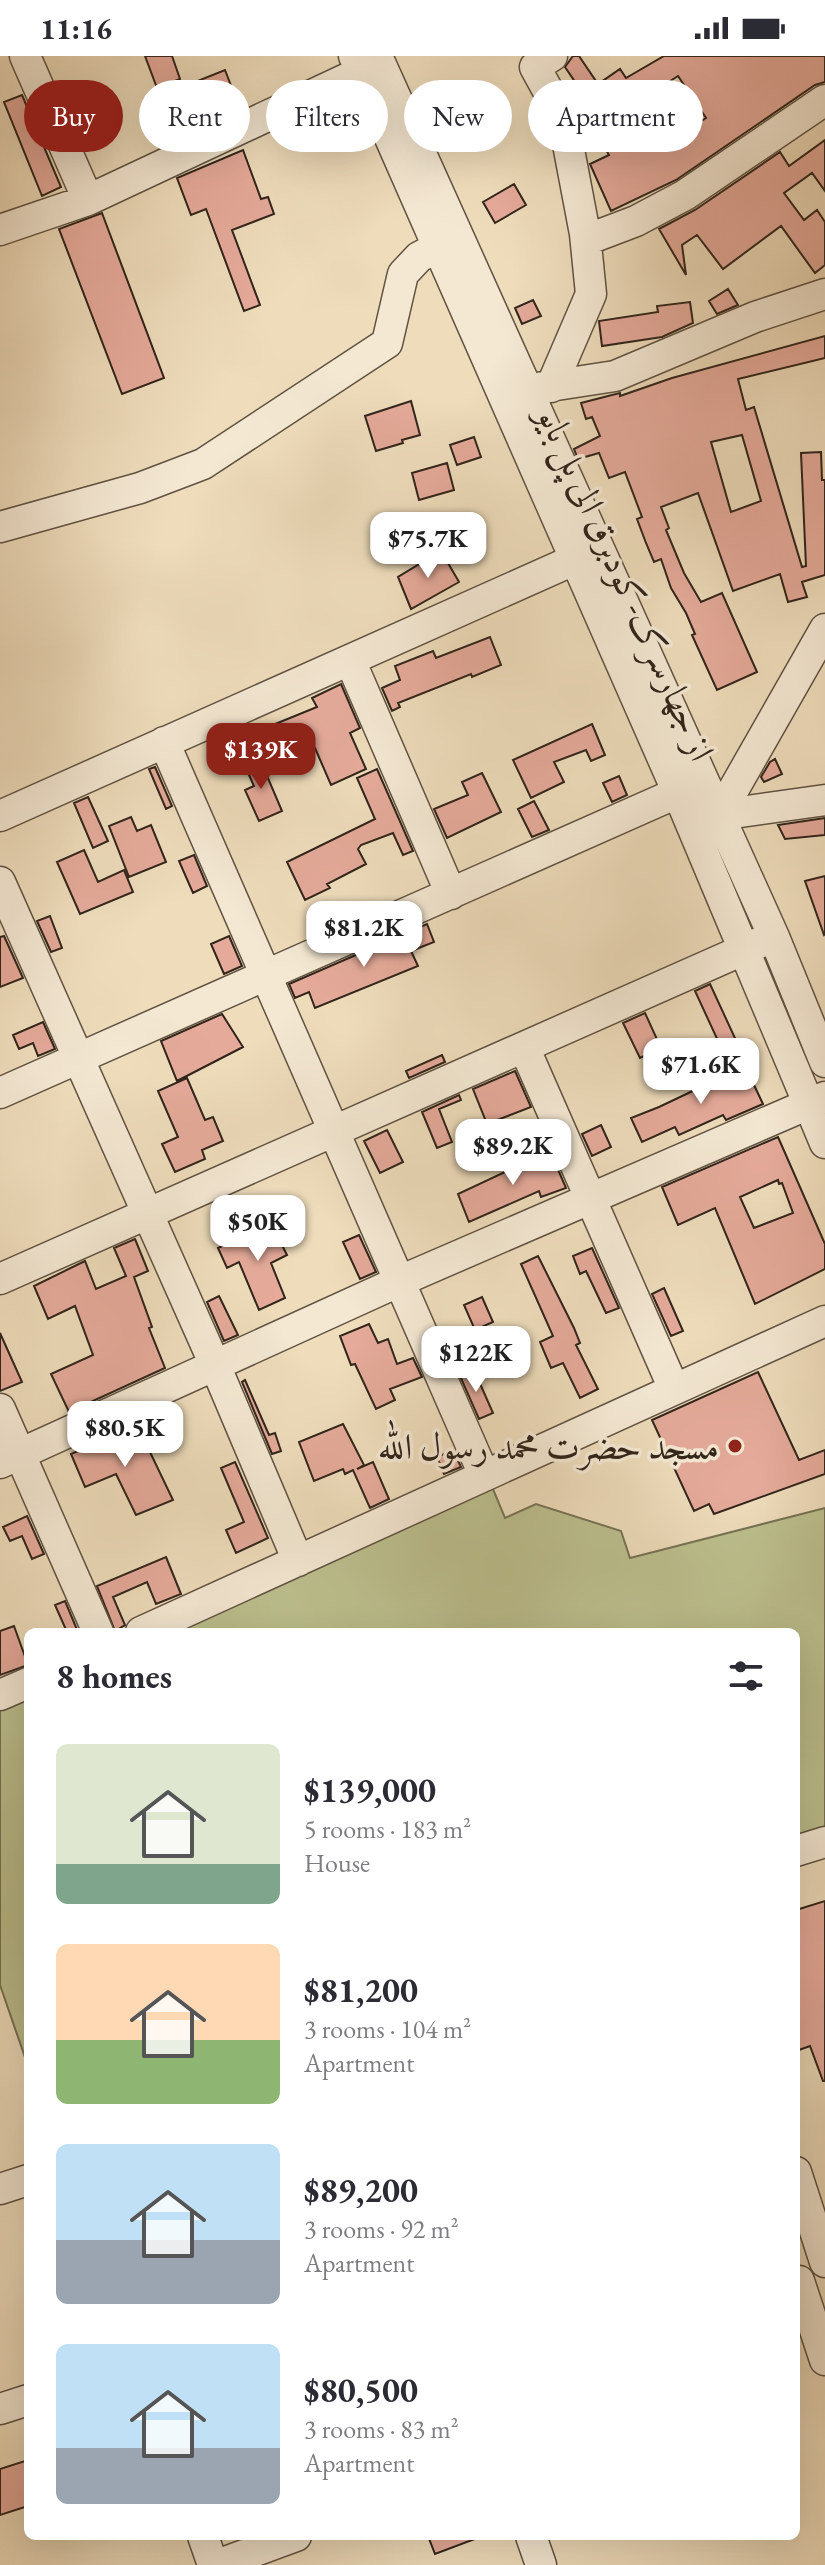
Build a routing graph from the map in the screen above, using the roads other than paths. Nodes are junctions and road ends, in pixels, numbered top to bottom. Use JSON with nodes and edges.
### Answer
{"nodes":[{"id":1,"x":25,"y":56,"type":"edge"},
{"id":2,"x":538,"y":60,"type":"edge"},
{"id":3,"x":364,"y":61,"type":"edge"},
{"id":4,"x":825,"y":100,"type":"edge"},
{"id":5,"x":88,"y":200,"type":"junction"},
{"id":6,"x":0,"y":230,"type":"edge"},
{"id":7,"x":586,"y":240,"type":"junction"},
{"id":8,"x":438,"y":247,"type":"junction"},
{"id":9,"x":825,"y":294,"type":"edge"},
{"id":10,"x":539,"y":388,"type":"junction"},
{"id":11,"x":0,"y":527,"type":"edge"},
{"id":12,"x":587,"y":554,"type":"junction"},
{"id":13,"x":825,"y":629,"type":"edge"},
{"id":14,"x":350,"y":660,"type":"junction"},
{"id":15,"x":164,"y":742,"type":"junction"},
{"id":16,"x":691,"y":787,"type":"junction"},
{"id":17,"x":825,"y":800,"type":"edge"},
{"id":18,"x":0,"y":816,"type":"edge"},
{"id":19,"x":706,"y":821,"type":"junction"},
{"id":20,"x":0,"y":882,"type":"edge"},
{"id":21,"x":451,"y":894,"type":"junction"},
{"id":22,"x":774,"y":937,"type":"junction"},
{"id":23,"x":744,"y":950,"type":"junction"},
{"id":24,"x":266,"y":976,"type":"junction"},
{"id":25,"x":524,"y":1047,"type":"junction"},
{"id":26,"x":77,"y":1059,"type":"junction"},
{"id":27,"x":825,"y":1062,"type":"edge"},
{"id":28,"x":0,"y":1093,"type":"edge"},
{"id":29,"x":817,"y":1101,"type":"edge"},
{"id":30,"x":334,"y":1131,"type":"junction"},
{"id":31,"x":825,"y":1143,"type":"edge"},
{"id":32,"x":591,"y":1200,"type":"junction"},
{"id":33,"x":146,"y":1215,"type":"junction"},
{"id":34,"x":0,"y":1279,"type":"edge"},
{"id":35,"x":400,"y":1281,"type":"junction"},
{"id":36,"x":825,"y":1321,"type":"edge"},
{"id":37,"x":215,"y":1365,"type":"junction"},
{"id":38,"x":674,"y":1389,"type":"junction"},
{"id":39,"x":0,"y":1409,"type":"edge"},
{"id":40,"x":10,"y":1458,"type":"edge"},
{"id":41,"x":484,"y":1475,"type":"junction"},
{"id":42,"x":298,"y":1561,"type":"junction"},
{"id":43,"x":96,"y":1628,"type":"edge"},
{"id":44,"x":150,"y":1628,"type":"edge"},
{"id":45,"x":24,"y":1685,"type":"edge"},
{"id":46,"x":0,"y":1695,"type":"edge"},
{"id":47,"x":825,"y":1842,"type":"edge"},
{"id":48,"x":800,"y":1850,"type":"edge"},
{"id":49,"x":24,"y":2181,"type":"edge"},
{"id":50,"x":800,"y":2184,"type":"edge"},
{"id":51,"x":0,"y":2189,"type":"edge"},
{"id":52,"x":825,"y":2262,"type":"edge"},
{"id":53,"x":807,"y":2279,"type":"edge"},
{"id":54,"x":825,"y":2360,"type":"edge"},
{"id":55,"x":24,"y":2401,"type":"edge"},
{"id":56,"x":0,"y":2409,"type":"edge"},
{"id":57,"x":205,"y":2540,"type":"edge"},
{"id":58,"x":285,"y":2540,"type":"edge"},
{"id":59,"x":532,"y":2540,"type":"edge"},
{"id":60,"x":215,"y":2565,"type":"edge"},
{"id":61,"x":541,"y":2565,"type":"edge"}],
"edges":[{"from":1,"to":5,"type":"street"},
{"from":2,"to":7,"type":"street"},
{"from":3,"to":5,"type":"street"},
{"from":3,"to":8,"type":"street","name":"از جهارسرک-کودبرق الی پل بایو"},
{"from":3,"to":10,"type":"street","name":"از جهارسرک-کودبرق الی پل بایو"},
{"from":4,"to":7,"type":"street"},
{"from":5,"to":6,"type":"street"},
{"from":7,"to":10,"type":"street"},
{"from":8,"to":11,"type":"street"},
{"from":8,"to":12,"type":"street","name":"از جهارسرک-کودبرق الی پل بایو"},
{"from":9,"to":10,"type":"street"},
{"from":10,"to":12,"type":"street","name":"از جهارسرک-کودبرق الی پل بایو"},
{"from":12,"to":14,"type":"street"},
{"from":12,"to":16,"type":"street","name":"از جهارسرک-کودبرق الی پل بایو"},
{"from":13,"to":19,"type":"street"},
{"from":14,"to":15,"type":"street"},
{"from":14,"to":21,"type":"street"},
{"from":15,"to":18,"type":"street"},
{"from":15,"to":24,"type":"street"},
{"from":16,"to":19,"type":"street","name":"از جهارسرک-کودبرق الی پل بایو"},
{"from":16,"to":21,"type":"street"},
{"from":17,"to":19,"type":"street"},
{"from":19,"to":22,"type":"street","name":"از جهارسرک-کودبرق الی پل بایو"},
{"from":19,"to":23,"type":"street","name":"از جهارسرک-کودبرق الی پل بایو"},
{"from":20,"to":26,"type":"street"},
{"from":21,"to":24,"type":"street"},
{"from":22,"to":23,"type":"street"},
{"from":22,"to":27,"type":"street","name":"از جهارسرک-کودبرق الی پل بایو"},
{"from":23,"to":25,"type":"street"},
{"from":23,"to":29,"type":"street","name":"از جهارسرک-کودبرق الی پل بایو"},
{"from":24,"to":26,"type":"street"},
{"from":24,"to":30,"type":"street"},
{"from":25,"to":30,"type":"street"},
{"from":25,"to":32,"type":"street"},
{"from":26,"to":28,"type":"street"},
{"from":26,"to":33,"type":"street"},
{"from":29,"to":31,"type":"street","name":"از جهارسرک-کودبرق الی پل بایو"},
{"from":29,"to":32,"type":"street"},
{"from":30,"to":33,"type":"street"},
{"from":30,"to":35,"type":"street"},
{"from":32,"to":35,"type":"street"},
{"from":32,"to":38,"type":"street"},
{"from":33,"to":34,"type":"street"},
{"from":33,"to":37,"type":"street"},
{"from":35,"to":37,"type":"street"},
{"from":35,"to":41,"type":"street"},
{"from":36,"to":38,"type":"street"},
{"from":37,"to":40,"type":"street"},
{"from":37,"to":42,"type":"street"},
{"from":38,"to":41,"type":"street"},
{"from":39,"to":40,"type":"street"},
{"from":40,"to":43,"type":"street"},
{"from":41,"to":42,"type":"street"},
{"from":42,"to":44,"type":"street"},
{"from":45,"to":46,"type":"street"},
{"from":47,"to":48,"type":"street"},
{"from":49,"to":51,"type":"street"},
{"from":50,"to":52,"type":"street"},
{"from":53,"to":54,"type":"street"},
{"from":55,"to":56,"type":"street"},
{"from":57,"to":60,"type":"street"},
{"from":58,"to":60,"type":"street"},
{"from":59,"to":61,"type":"street"}]}
